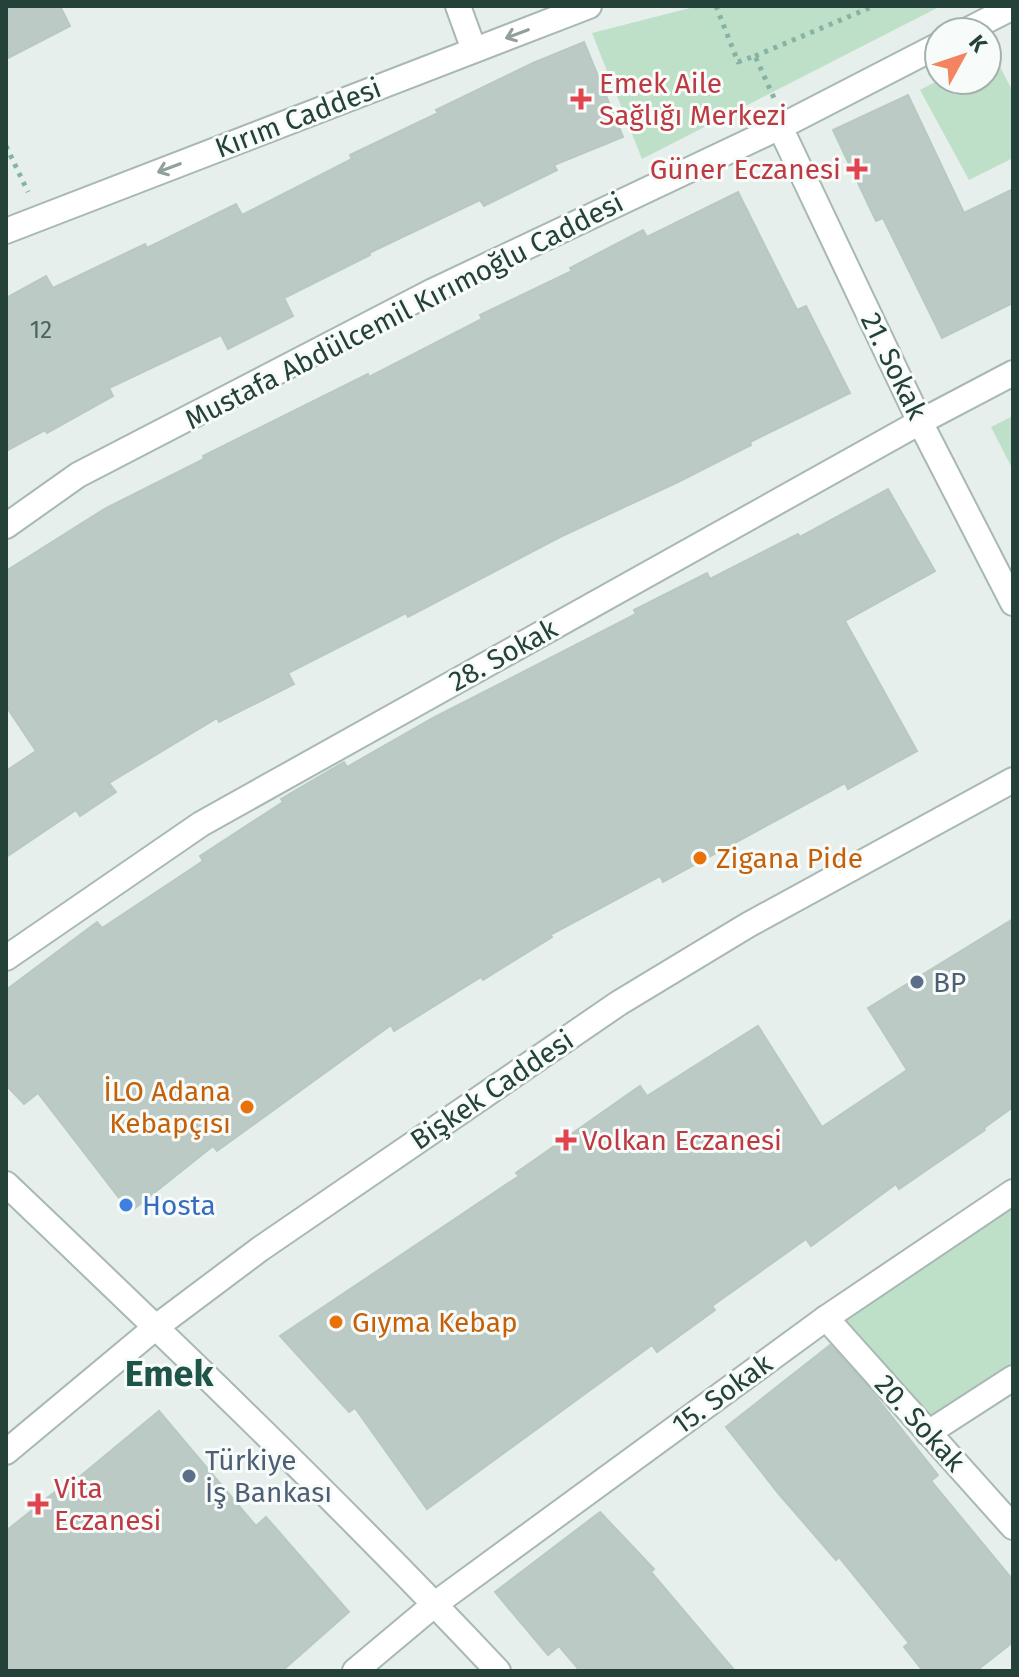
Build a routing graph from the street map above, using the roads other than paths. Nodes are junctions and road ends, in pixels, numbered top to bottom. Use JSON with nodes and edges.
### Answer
{"nodes":[{"id":1,"x":458,"y":6,"type":"edge"},
{"id":2,"x":589,"y":6,"type":"edge"},
{"id":3,"x":474,"y":50,"type":"junction"},
{"id":4,"x":923,"y":53,"type":"edge"},
{"id":5,"x":783,"y":126,"type":"junction"},
{"id":6,"x":6,"y":231,"type":"edge"},
{"id":7,"x":1013,"y":373,"type":"edge"},
{"id":8,"x":920,"y":422,"type":"junction"},
{"id":9,"x":6,"y":526,"type":"edge"},
{"id":10,"x":1013,"y":603,"type":"edge"},
{"id":11,"x":1013,"y":780,"type":"edge"},
{"id":12,"x":6,"y":958,"type":"edge"},
{"id":13,"x":6,"y":1184,"type":"edge"},
{"id":14,"x":1013,"y":1192,"type":"edge"},
{"id":15,"x":826,"y":1318,"type":"junction"},
{"id":16,"x":156,"y":1327,"type":"junction"},
{"id":17,"x":1013,"y":1378,"type":"edge"},
{"id":18,"x":928,"y":1433,"type":"junction"},
{"id":19,"x":6,"y":1452,"type":"edge"},
{"id":20,"x":1013,"y":1527,"type":"edge"},
{"id":21,"x":435,"y":1604,"type":"junction"},
{"id":22,"x":355,"y":1671,"type":"edge"},
{"id":23,"x":498,"y":1671,"type":"edge"}],
"edges":[{"from":1,"to":3,"type":"street"},
{"from":2,"to":3,"type":"street","name":"Kırım Caddesi","one_way":true},
{"from":3,"to":6,"type":"street","name":"Kırım Caddesi","one_way":true},
{"from":4,"to":5,"type":"street","name":"Mustafa Abdülcemil Kırımoğlu Caddesi"},
{"from":5,"to":8,"type":"street","name":"21. Sokak"},
{"from":5,"to":9,"type":"street","name":"Mustafa Abdülcemil Kırımoğlu Caddesi"},
{"from":7,"to":8,"type":"street","name":"28. Sokak"},
{"from":8,"to":10,"type":"street","name":"21. Sokak"},
{"from":8,"to":12,"type":"street","name":"28. Sokak"},
{"from":11,"to":16,"type":"street","name":"Bişkek Caddesi"},
{"from":13,"to":16,"type":"street"},
{"from":14,"to":15,"type":"street","name":"15. Sokak"},
{"from":15,"to":18,"type":"street","name":"20. Sokak"},
{"from":15,"to":21,"type":"street","name":"15. Sokak"},
{"from":16,"to":19,"type":"street","name":"Bişkek Caddesi"},
{"from":16,"to":21,"type":"street"},
{"from":17,"to":18,"type":"street"},
{"from":18,"to":20,"type":"street","name":"20. Sokak"},
{"from":21,"to":22,"type":"street","name":"15. Sokak"},
{"from":21,"to":23,"type":"street"}]}
